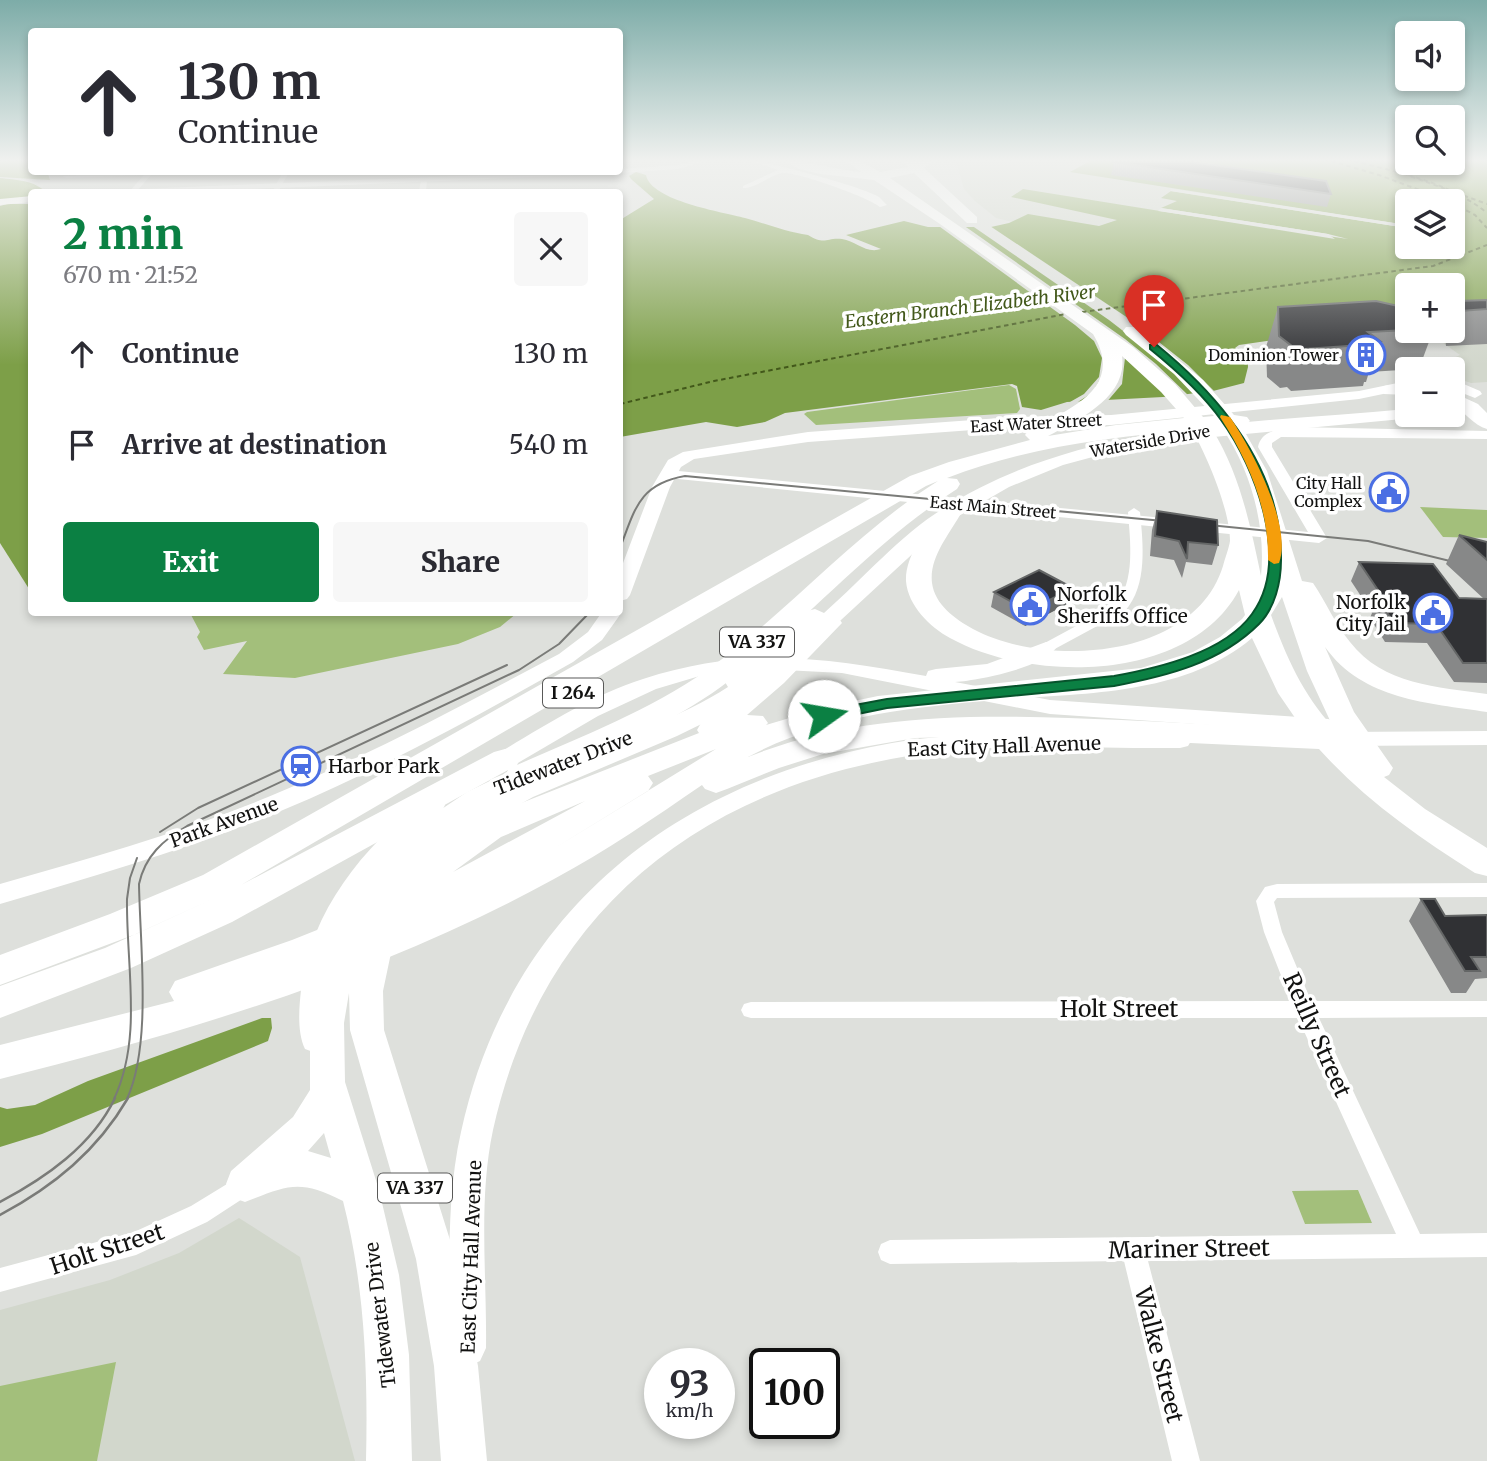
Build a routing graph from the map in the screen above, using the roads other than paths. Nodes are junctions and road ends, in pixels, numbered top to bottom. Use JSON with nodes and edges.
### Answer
{"nodes":[{"id":1,"x":957,"y":229,"type":"edge"},
{"id":2,"x":1119,"y":320,"type":"dead end"},
{"id":3,"x":1095,"y":328,"type":"junction"},
{"id":4,"x":1395,"y":391,"type":"edge"},
{"id":5,"x":1395,"y":392,"type":"edge"},
{"id":6,"x":1476,"y":401,"type":"edge"},
{"id":7,"x":1395,"y":415,"type":"edge"},
{"id":8,"x":1240,"y":421,"type":"junction"},
{"id":9,"x":1487,"y":424,"type":"edge"},
{"id":10,"x":1487,"y":435,"type":"edge"},
{"id":11,"x":669,"y":472,"type":"junction"},
{"id":12,"x":982,"y":487,"type":"junction"},
{"id":13,"x":932,"y":501,"type":"junction"},
{"id":14,"x":1134,"y":516,"type":"junction"},
{"id":15,"x":1243,"y":536,"type":"junction"},
{"id":16,"x":1275,"y":538,"type":"junction"},
{"id":17,"x":858,"y":586,"type":"junction"},
{"id":18,"x":623,"y":587,"type":"edge"},
{"id":19,"x":609,"y":616,"type":"edge"},
{"id":20,"x":829,"y":622,"type":"junction"},
{"id":21,"x":1046,"y":648,"type":"joint"},
{"id":22,"x":877,"y":674,"type":"junction"},
{"id":23,"x":1072,"y":685,"type":"junction"},
{"id":24,"x":1487,"y":703,"type":"edge"},
{"id":25,"x":1487,"y":726,"type":"edge"},
{"id":26,"x":1487,"y":738,"type":"edge"},
{"id":27,"x":1323,"y":739,"type":"junction"},
{"id":28,"x":565,"y":763,"type":"junction"},
{"id":29,"x":513,"y":767,"type":"junction"},
{"id":30,"x":579,"y":850,"type":"junction"},
{"id":31,"x":1487,"y":850,"type":"edge"},
{"id":32,"x":1487,"y":864,"type":"edge"},
{"id":33,"x":1487,"y":890,"type":"edge"},
{"id":34,"x":0,"y":894,"type":"edge"},
{"id":35,"x":379,"y":934,"type":"junction"},
{"id":36,"x":0,"y":970,"type":"edge"},
{"id":37,"x":0,"y":1002,"type":"edge"},
{"id":38,"x":1304,"y":1008,"type":"junction"},
{"id":39,"x":1487,"y":1009,"type":"edge"},
{"id":40,"x":751,"y":1010,"type":"dead end"},
{"id":41,"x":0,"y":1048,"type":"edge"},
{"id":42,"x":0,"y":1062,"type":"edge"},
{"id":43,"x":328,"y":1084,"type":"junction"},
{"id":44,"x":245,"y":1184,"type":"junction"},
{"id":45,"x":360,"y":1190,"type":"junction"},
{"id":46,"x":1413,"y":1245,"type":"junction"},
{"id":47,"x":1487,"y":1245,"type":"edge"},
{"id":48,"x":1132,"y":1250,"type":"junction"},
{"id":49,"x":890,"y":1252,"type":"dead end"},
{"id":50,"x":0,"y":1280,"type":"edge"},
{"id":51,"x":464,"y":1453,"type":"edge"},
{"id":52,"x":389,"y":1461,"type":"edge"},
{"id":53,"x":1186,"y":1461,"type":"edge"}],
"edges":[{"from":1,"to":3,"type":"highway"},
{"from":2,"to":16,"type":"highway"},
{"from":3,"to":13,"type":"highway","number":"I 264"},
{"from":3,"to":15,"type":"highway"},
{"from":4,"to":11,"type":"main road","name":"East Water Street"},
{"from":5,"to":8,"type":"main road"},
{"from":6,"to":9,"type":"main road"},
{"from":7,"to":12,"type":"main road","name":"Waterside Drive"},
{"from":8,"to":12,"type":"main road"},
{"from":8,"to":13,"type":"highway"},
{"from":10,"to":14,"type":"street","name":"East Main Street"},
{"from":11,"to":14,"type":"street","name":"East Main Street"},
{"from":11,"to":18,"type":"main road"},
{"from":12,"to":13,"type":"main road","name":"Waterside Drive"},
{"from":13,"to":15,"type":"highway"},
{"from":13,"to":17,"type":"main road","name":"Tidewater Drive"},
{"from":13,"to":28,"type":"highway","number":"VA 337"},
{"from":13,"to":36,"type":"highway","number":"I 264"},
{"from":14,"to":21,"type":"street"},
{"from":15,"to":32,"type":"highway"},
{"from":16,"to":23,"type":"highway"},
{"from":16,"to":24,"type":"highway"},
{"from":16,"to":31,"type":"highway"},
{"from":17,"to":20,"type":"main road","name":"Tidewater Drive"},
{"from":17,"to":28,"type":"main road","name":"Tidewater Drive"},
{"from":19,"to":34,"type":"main road","name":"Park Avenue"},
{"from":20,"to":28,"type":"main road","name":"Tidewater Drive"},
{"from":20,"to":41,"type":"highway"},
{"from":21,"to":22,"type":"main road"},
{"from":22,"to":25,"type":"main road","name":"East City Hall Avenue"},
{"from":22,"to":29,"type":"main road","name":"East City Hall Avenue"},
{"from":23,"to":30,"type":"highway"},
{"from":23,"to":35,"type":"highway","number":"VA 337"},
{"from":26,"to":27,"type":"main road","name":"East City Hall Avenue"},
{"from":27,"to":30,"type":"highway"},
{"from":27,"to":51,"type":"main road","name":"East City Hall Avenue"},
{"from":28,"to":29,"type":"highway","number":"VA 337"},
{"from":28,"to":35,"type":"main road","name":"Tidewater Drive"},
{"from":29,"to":37,"type":"highway"},
{"from":29,"to":43,"type":"main road","name":"Tidewater Drive","number":"VA 337"},
{"from":30,"to":42,"type":"highway"},
{"from":33,"to":38,"type":"street","name":"Reilly Street"},
{"from":35,"to":51,"type":"main road","name":"Tidewater Drive","number":"VA 337"},
{"from":38,"to":39,"type":"street","name":"Holt Street"},
{"from":38,"to":40,"type":"street","name":"Holt Street"},
{"from":38,"to":46,"type":"street","name":"Reilly Street"},
{"from":43,"to":44,"type":"main road"},
{"from":43,"to":45,"type":"main road","name":"Tidewater Drive","number":"VA 337"},
{"from":44,"to":45,"type":"main road"},
{"from":44,"to":50,"type":"street","name":"Holt Street"},
{"from":45,"to":52,"type":"main road","name":"Tidewater Drive","number":"VA 337"},
{"from":46,"to":47,"type":"street","name":"Mariner Street"},
{"from":46,"to":48,"type":"street","name":"Mariner Street"},
{"from":48,"to":49,"type":"street","name":"Mariner Street"},
{"from":48,"to":53,"type":"street","name":"Walke Street"}]}
